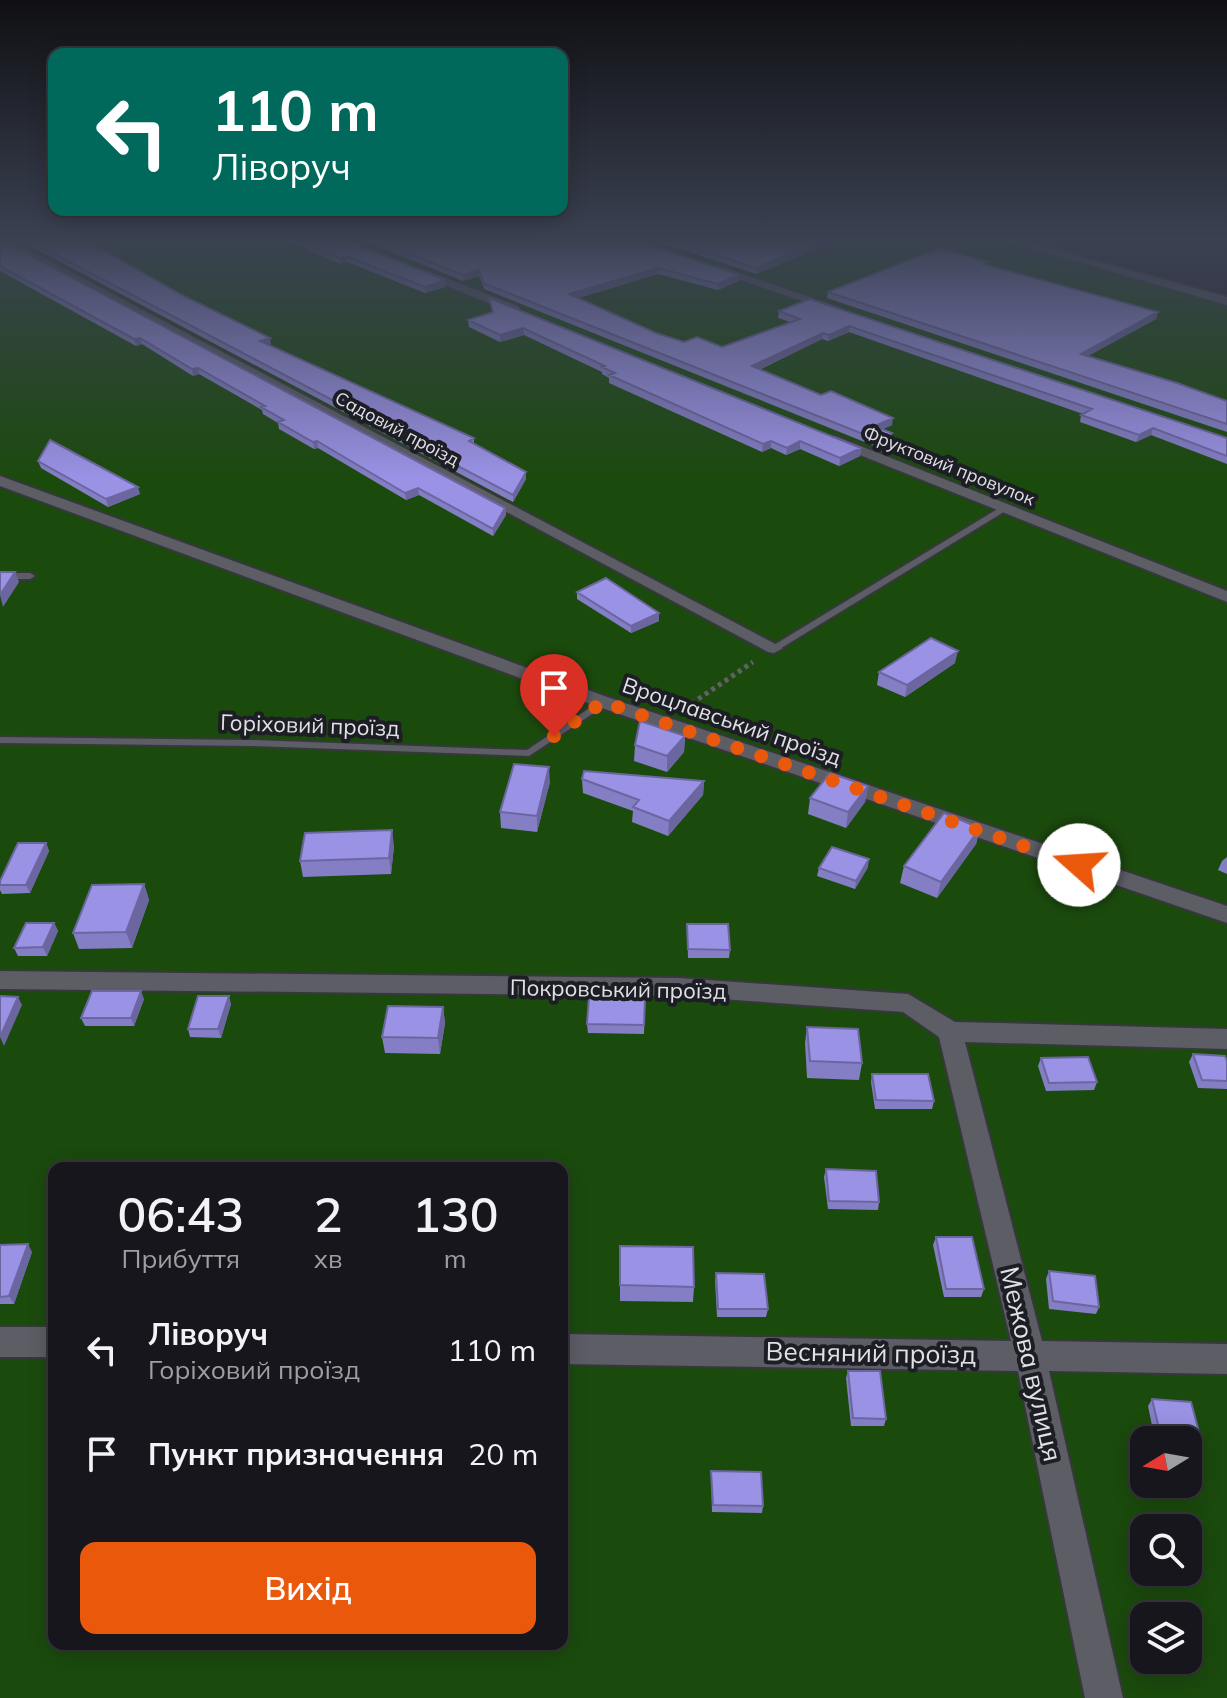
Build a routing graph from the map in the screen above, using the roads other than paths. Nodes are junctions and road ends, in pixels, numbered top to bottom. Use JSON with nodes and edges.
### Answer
{"nodes":[{"id":1,"x":154,"y":320,"type":"edge"},
{"id":2,"x":814,"y":431,"type":"edge"},
{"id":3,"x":0,"y":481,"type":"edge"},
{"id":4,"x":1004,"y":508,"type":"junction"},
{"id":5,"x":0,"y":576,"type":"edge"},
{"id":6,"x":30,"y":576,"type":"dead end"},
{"id":7,"x":1227,"y":597,"type":"edge"},
{"id":8,"x":774,"y":648,"type":"joint"},
{"id":9,"x":603,"y":702,"type":"junction"},
{"id":10,"x":0,"y":740,"type":"edge"},
{"id":11,"x":1227,"y":915,"type":"edge"},
{"id":12,"x":0,"y":980,"type":"edge"},
{"id":13,"x":950,"y":1032,"type":"junction"},
{"id":14,"x":1227,"y":1039,"type":"edge"},
{"id":15,"x":0,"y":1342,"type":"edge"},
{"id":16,"x":48,"y":1342,"type":"edge"},
{"id":17,"x":568,"y":1349,"type":"edge"},
{"id":18,"x":1030,"y":1355,"type":"junction"},
{"id":19,"x":1227,"y":1359,"type":"edge"},
{"id":20,"x":1104,"y":1698,"type":"edge"}],
"edges":[{"from":1,"to":8,"type":"street","name":"Садовий проїзд"},
{"from":2,"to":4,"type":"street","name":"Фруктовий провулок"},
{"from":3,"to":9,"type":"street","name":"Вроцлавський проїзд"},
{"from":4,"to":7,"type":"street","name":"Фруктовий провулок"},
{"from":4,"to":8,"type":"lane"},
{"from":5,"to":6,"type":"lane"},
{"from":9,"to":10,"type":"lane","name":"Горіховий проїзд"},
{"from":9,"to":11,"type":"street","name":"Вроцлавський проїзд"},
{"from":12,"to":13,"type":"street","name":"Покровський проїзд"},
{"from":13,"to":14,"type":"street"},
{"from":13,"to":18,"type":"street","name":"Межова вулиця"},
{"from":15,"to":16,"type":"street"},
{"from":17,"to":18,"type":"street","name":"Весняний проїзд"},
{"from":18,"to":19,"type":"street","name":"Весняний проїзд"},
{"from":18,"to":20,"type":"street","name":"Межова вулиця"}]}
